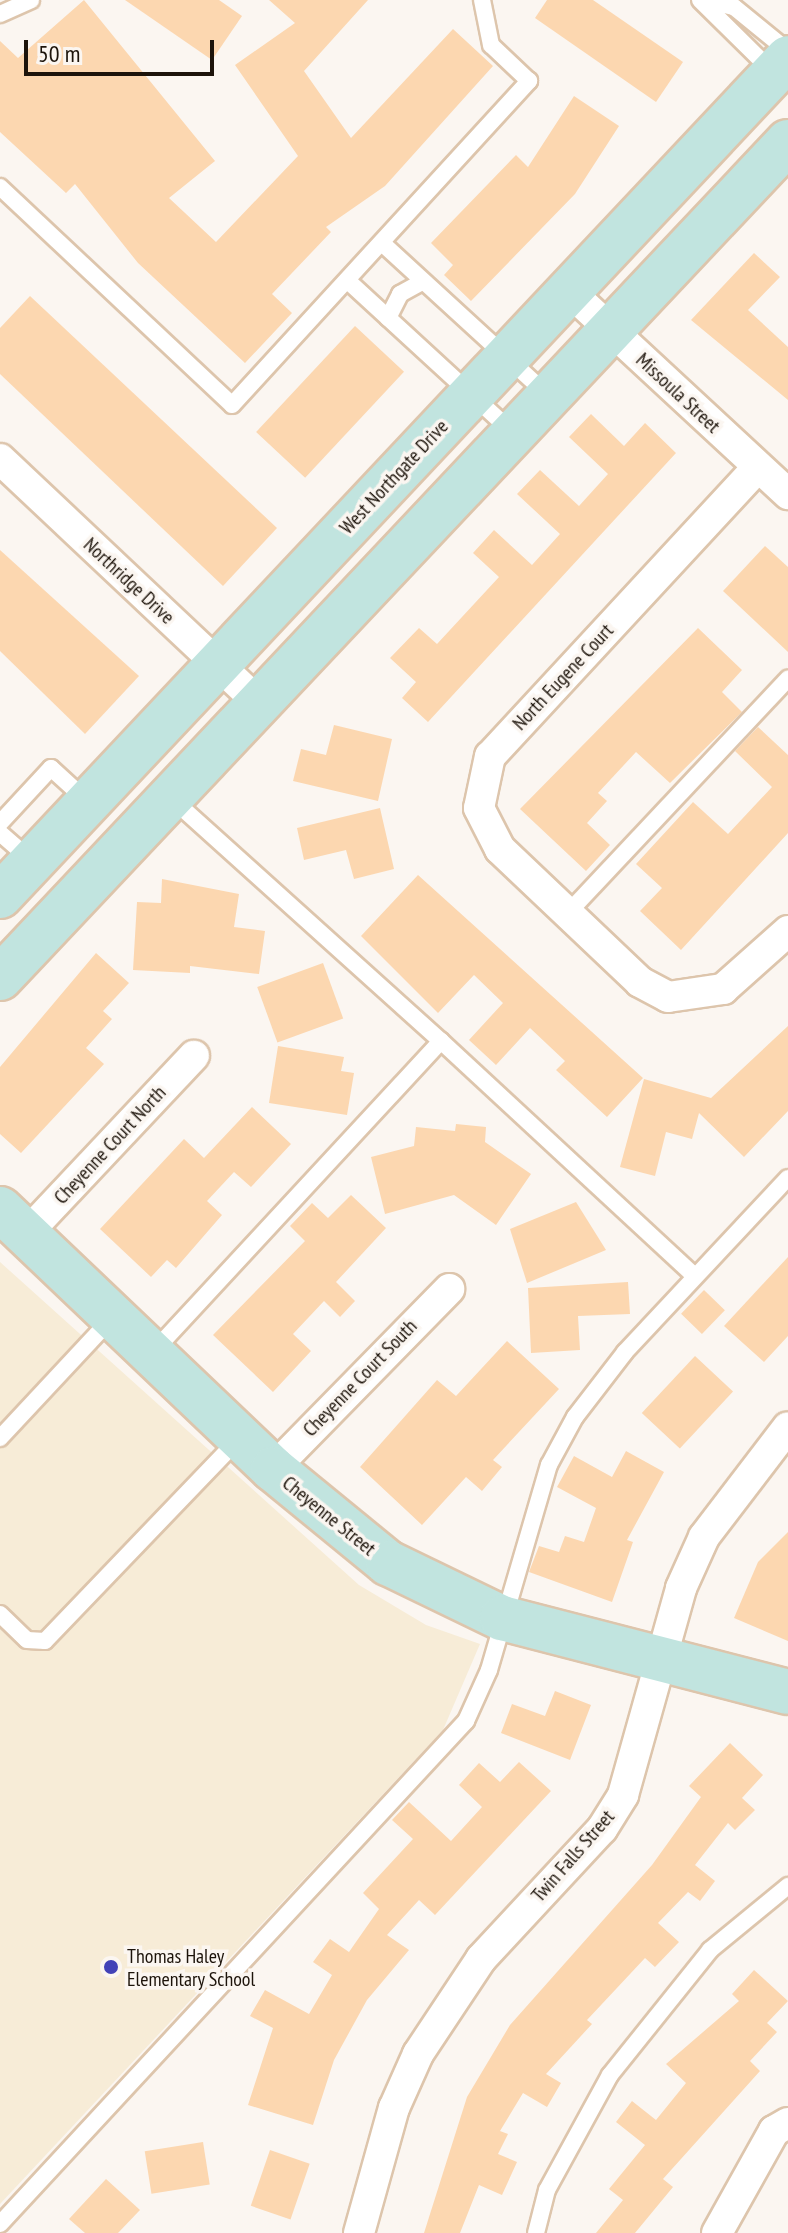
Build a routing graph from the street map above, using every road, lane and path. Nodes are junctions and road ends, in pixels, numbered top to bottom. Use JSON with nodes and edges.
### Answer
{"nodes":[{"id":1,"x":31,"y":0,"type":"edge"},
{"id":2,"x":482,"y":0,"type":"edge"},
{"id":3,"x":702,"y":0,"type":"edge"},
{"id":4,"x":0,"y":14,"type":"edge"},
{"id":5,"x":784,"y":61,"type":"edge"},
{"id":6,"x":788,"y":142,"type":"edge"},
{"id":7,"x":0,"y":187,"type":"edge"},
{"id":8,"x":382,"y":243,"type":"junction"},
{"id":9,"x":348,"y":281,"type":"junction"},
{"id":10,"x":423,"y":281,"type":"junction"},
{"id":11,"x":569,"y":291,"type":"junction"},
{"id":12,"x":388,"y":318,"type":"junction"},
{"id":13,"x":610,"y":330,"type":"junction"},
{"id":14,"x":506,"y":357,"type":"junction"},
{"id":15,"x":471,"y":395,"type":"junction"},
{"id":16,"x":548,"y":395,"type":"junction"},
{"id":17,"x":513,"y":433,"type":"junction"},
{"id":18,"x":0,"y":459,"type":"edge"},
{"id":19,"x":758,"y":467,"type":"junction"},
{"id":20,"x":788,"y":494,"type":"edge"},
{"id":21,"x":217,"y":664,"type":"junction"},
{"id":22,"x":788,"y":679,"type":"edge"},
{"id":23,"x":259,"y":703,"type":"junction"},
{"id":24,"x":170,"y":797,"type":"junction"},
{"id":25,"x":88,"y":801,"type":"junction"},
{"id":26,"x":0,"y":823,"type":"edge"},
{"id":27,"x":0,"y":833,"type":"edge"},
{"id":28,"x":32,"y":861,"type":"junction"},
{"id":29,"x":0,"y":896,"type":"edge"},
{"id":30,"x":562,"y":909,"type":"junction"},
{"id":31,"x":788,"y":931,"type":"edge"},
{"id":32,"x":0,"y":978,"type":"edge"},
{"id":33,"x":441,"y":1041,"type":"junction"},
{"id":34,"x":194,"y":1056,"type":"dead end"},
{"id":35,"x":788,"y":1178,"type":"edge"},
{"id":36,"x":13,"y":1222,"type":"edge"},
{"id":37,"x":695,"y":1276,"type":"junction"},
{"id":38,"x":449,"y":1289,"type":"dead end"},
{"id":39,"x":113,"y":1317,"type":"junction"},
{"id":40,"x":151,"y":1354,"type":"junction"},
{"id":41,"x":788,"y":1427,"type":"edge"},
{"id":42,"x":0,"y":1438,"type":"edge"},
{"id":43,"x":240,"y":1438,"type":"junction"},
{"id":44,"x":273,"y":1469,"type":"junction"},
{"id":45,"x":0,"y":1614,"type":"edge"},
{"id":46,"x":502,"y":1618,"type":"junction"},
{"id":47,"x":662,"y":1662,"type":"junction"},
{"id":48,"x":788,"y":1692,"type":"edge"},
{"id":49,"x":788,"y":1886,"type":"edge"},
{"id":50,"x":788,"y":2123,"type":"edge"},
{"id":51,"x":0,"y":2224,"type":"edge"},
{"id":52,"x":359,"y":2233,"type":"edge"},
{"id":53,"x":536,"y":2233,"type":"edge"},
{"id":54,"x":717,"y":2233,"type":"edge"}],
"edges":[{"from":1,"to":4,"type":"lane"},
{"from":2,"to":8,"type":"lane"},
{"from":3,"to":5,"type":"lane"},
{"from":3,"to":5,"type":"lane"},
{"from":5,"to":11,"type":"main road","name":"West Northgate Drive"},
{"from":6,"to":13,"type":"main road"},
{"from":7,"to":9,"type":"lane"},
{"from":8,"to":9,"type":"lane"},
{"from":8,"to":10,"type":"lane"},
{"from":9,"to":12,"type":"lane"},
{"from":10,"to":12,"type":"lane"},
{"from":10,"to":14,"type":"lane"},
{"from":11,"to":13,"type":"street","name":"Missoula Street"},
{"from":11,"to":14,"type":"main road","name":"West Northgate Drive"},
{"from":12,"to":15,"type":"lane"},
{"from":13,"to":16,"type":"main road"},
{"from":13,"to":19,"type":"street","name":"Missoula Street"},
{"from":14,"to":15,"type":"main road","name":"West Northgate Drive"},
{"from":14,"to":16,"type":"lane"},
{"from":15,"to":17,"type":"lane"},
{"from":15,"to":21,"type":"main road","name":"West Northgate Drive"},
{"from":16,"to":17,"type":"main road"},
{"from":17,"to":23,"type":"main road"},
{"from":18,"to":21,"type":"street","name":"Northridge Drive"},
{"from":19,"to":20,"type":"street","name":"Missoula Street"},
{"from":19,"to":30,"type":"street","name":"North Eugene Court"},
{"from":21,"to":23,"type":"street","name":"Northridge Drive"},
{"from":21,"to":25,"type":"main road","name":"West Northgate Drive"},
{"from":22,"to":30,"type":"lane"},
{"from":23,"to":24,"type":"main road"},
{"from":24,"to":32,"type":"main road"},
{"from":24,"to":33,"type":"lane"},
{"from":25,"to":26,"type":"lane"},
{"from":25,"to":28,"type":"main road","name":"West Northgate Drive"},
{"from":27,"to":28,"type":"lane"},
{"from":28,"to":29,"type":"main road","name":"West Northgate Drive"},
{"from":30,"to":31,"type":"street","name":"North Eugene Court"},
{"from":33,"to":37,"type":"lane"},
{"from":33,"to":40,"type":"lane"},
{"from":34,"to":36,"type":"street","name":"Cheyenne Court North"},
{"from":35,"to":37,"type":"lane"},
{"from":36,"to":39,"type":"main road","name":"Cheyenne Street"},
{"from":37,"to":46,"type":"lane"},
{"from":38,"to":44,"type":"street","name":"Cheyenne Court South"},
{"from":39,"to":40,"type":"main road","name":"Cheyenne Street"},
{"from":39,"to":42,"type":"lane"},
{"from":40,"to":43,"type":"main road","name":"Cheyenne Street"},
{"from":41,"to":47,"type":"street","name":"Twin Falls Street"},
{"from":43,"to":44,"type":"main road","name":"Cheyenne Street"},
{"from":43,"to":45,"type":"lane"},
{"from":44,"to":46,"type":"main road","name":"Cheyenne Street"},
{"from":46,"to":47,"type":"main road","name":"Cheyenne Street"},
{"from":46,"to":51,"type":"lane"},
{"from":47,"to":48,"type":"main road","name":"Cheyenne Street"},
{"from":47,"to":52,"type":"street","name":"Twin Falls Street"},
{"from":49,"to":53,"type":"lane"},
{"from":50,"to":54,"type":"street"}]}
